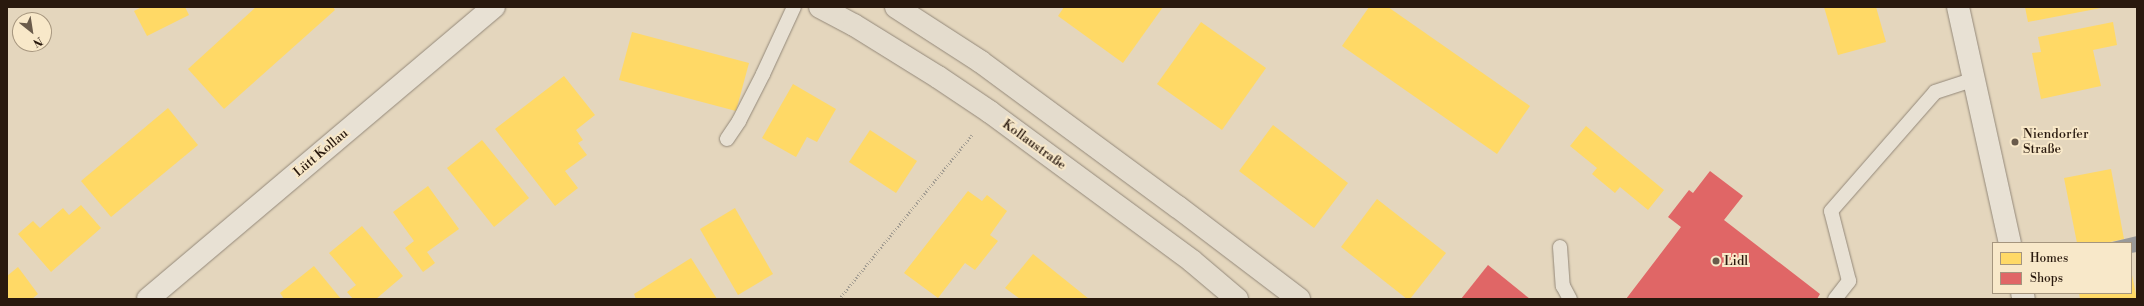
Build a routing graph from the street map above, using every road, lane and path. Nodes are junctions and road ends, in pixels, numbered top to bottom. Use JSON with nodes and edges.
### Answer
{"nodes":[{"id":1,"x":494,"y":7,"type":"edge"},
{"id":2,"x":794,"y":7,"type":"edge"},
{"id":3,"x":820,"y":7,"type":"edge"},
{"id":4,"x":896,"y":7,"type":"edge"},
{"id":5,"x":1958,"y":7,"type":"edge"},
{"id":6,"x":1975,"y":79,"type":"junction"},
{"id":7,"x":990,"y":112,"type":"junction"},
{"id":8,"x":727,"y":139,"type":"dead end"},
{"id":9,"x":2010,"y":242,"type":"edge"},
{"id":10,"x":1560,"y":247,"type":"dead end"},
{"id":11,"x":148,"y":299,"type":"edge"},
{"id":12,"x":839,"y":299,"type":"edge"},
{"id":13,"x":1237,"y":299,"type":"edge"},
{"id":14,"x":1299,"y":299,"type":"edge"},
{"id":15,"x":1570,"y":299,"type":"edge"},
{"id":16,"x":1835,"y":299,"type":"edge"}],
"edges":[{"from":1,"to":11,"type":"street","name":"Lütt Kollau"},
{"from":2,"to":8,"type":"lane"},
{"from":3,"to":7,"type":"main road","name":"Kollaustraße"},
{"from":4,"to":14,"type":"main road"},
{"from":5,"to":6,"type":"street"},
{"from":6,"to":9,"type":"street"},
{"from":6,"to":16,"type":"lane"},
{"from":7,"to":12,"type":"path"},
{"from":7,"to":13,"type":"main road","name":"Kollaustraße"},
{"from":10,"to":15,"type":"lane"}]}
